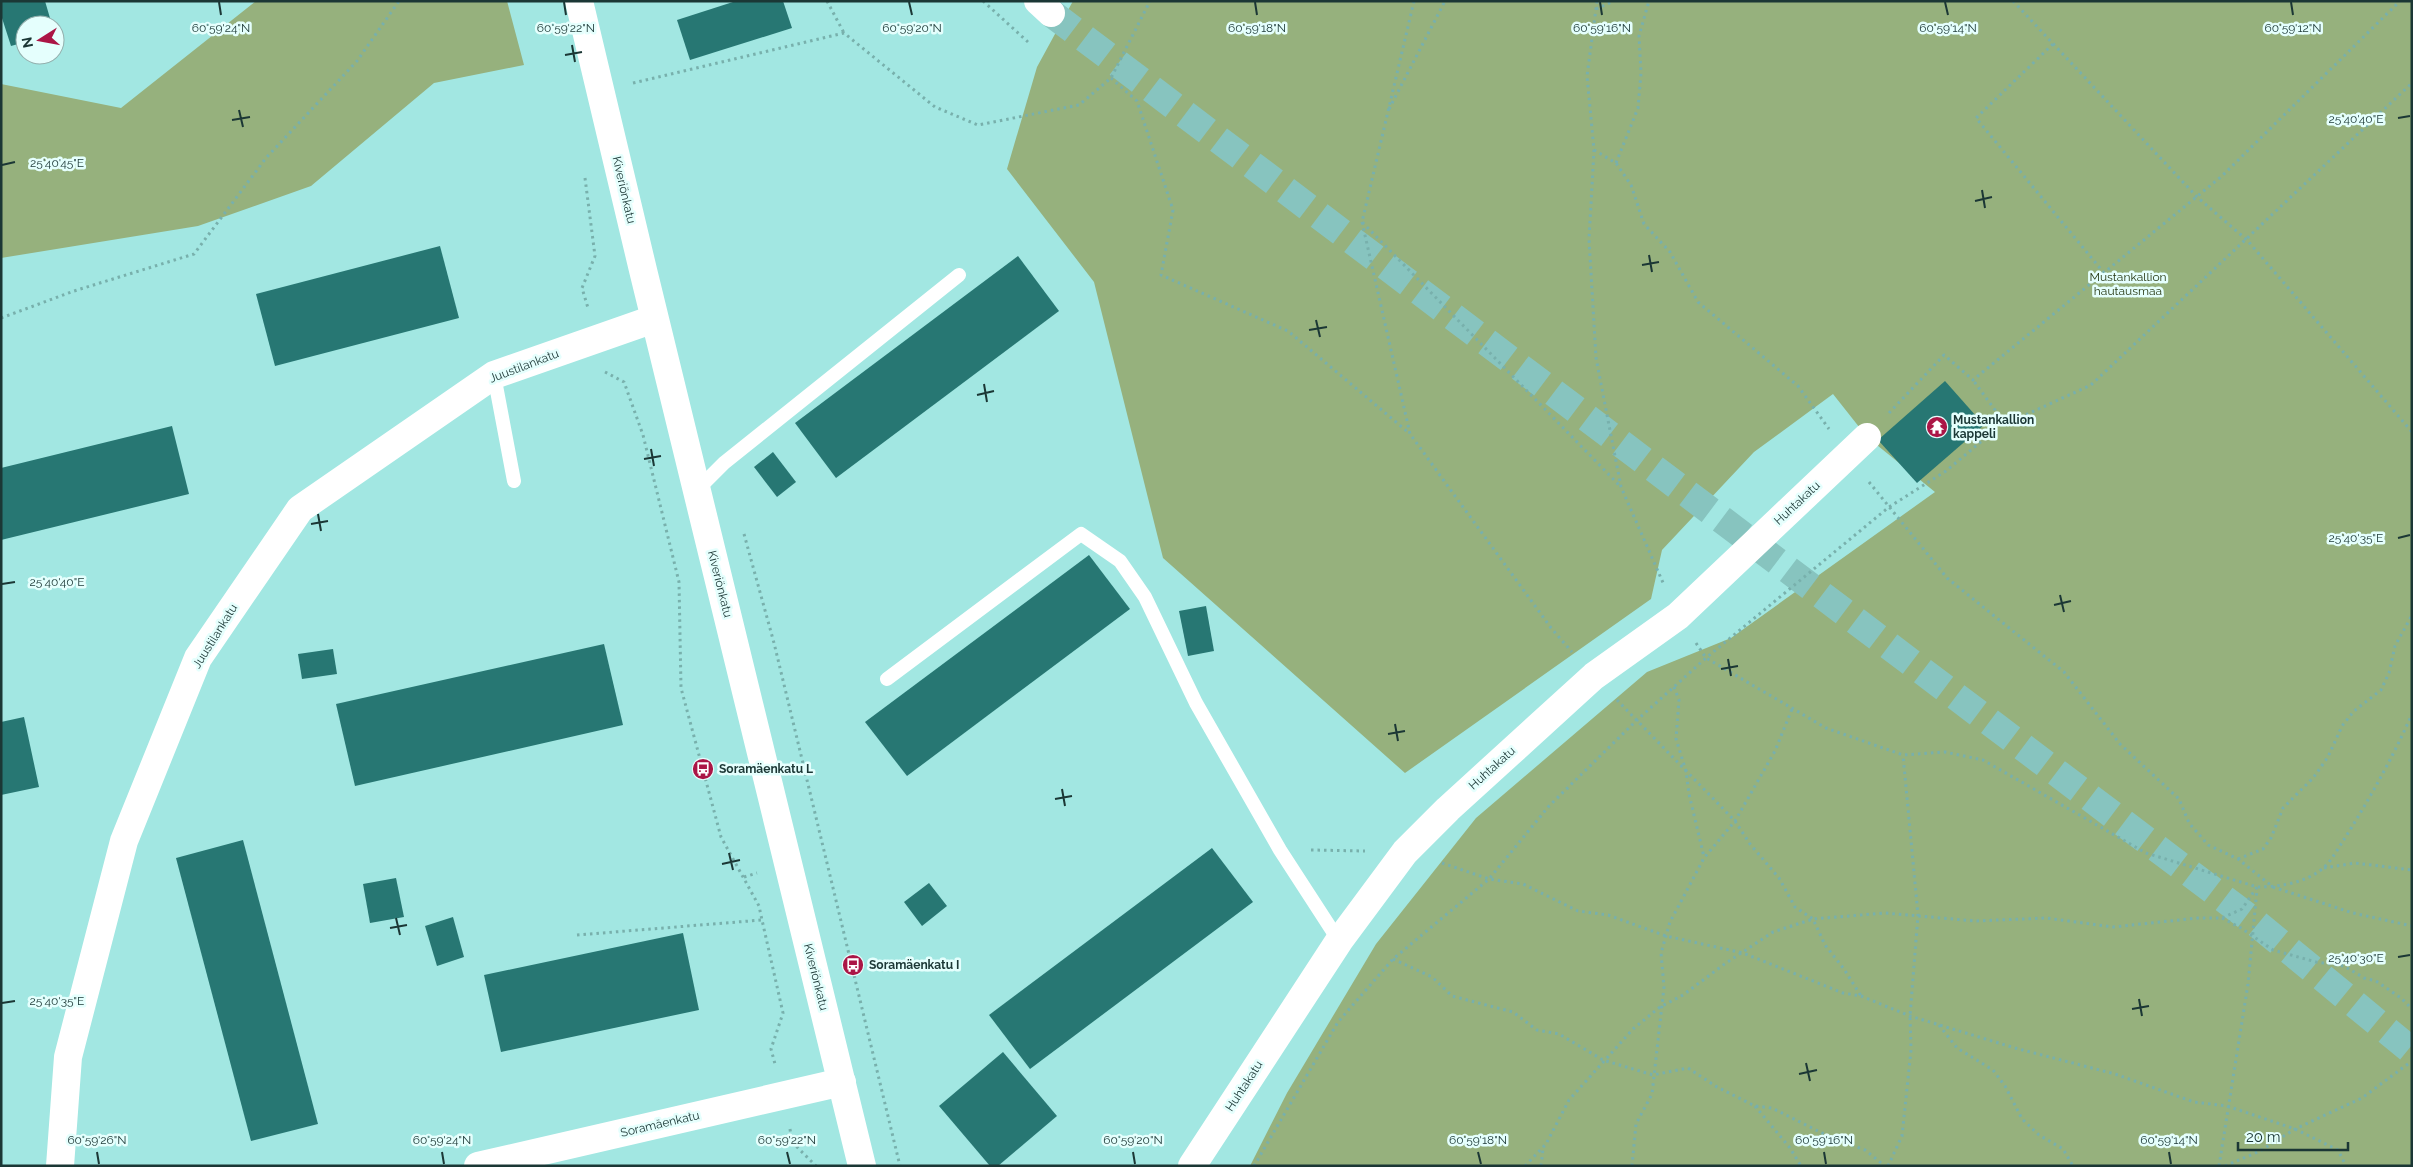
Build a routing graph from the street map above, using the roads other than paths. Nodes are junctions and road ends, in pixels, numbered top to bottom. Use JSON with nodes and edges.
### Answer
{"nodes":[{"id":1,"x":579,"y":1,"type":"edge"},
{"id":2,"x":959,"y":275,"type":"dead end"},
{"id":3,"x":654,"y":319,"type":"junction"},
{"id":4,"x":494,"y":375,"type":"junction"},
{"id":5,"x":1857,"y":446,"type":"road end"},
{"id":6,"x":514,"y":481,"type":"dead end"},
{"id":7,"x":697,"y":490,"type":"junction"},
{"id":8,"x":887,"y":679,"type":"dead end"},
{"id":9,"x":1339,"y":941,"type":"junction"},
{"id":10,"x":842,"y":1082,"type":"junction"},
{"id":11,"x":60,"y":1166,"type":"edge"},
{"id":12,"x":478,"y":1166,"type":"edge"},
{"id":13,"x":862,"y":1166,"type":"edge"},
{"id":14,"x":1192,"y":1166,"type":"edge"}],
"edges":[{"from":1,"to":3,"type":"street","name":"Kiveriönkatu"},
{"from":2,"to":7,"type":"lane"},
{"from":3,"to":4,"type":"street","name":"Juustilankatu"},
{"from":3,"to":7,"type":"street","name":"Kiveriönkatu"},
{"from":4,"to":6,"type":"lane"},
{"from":4,"to":11,"type":"street","name":"Juustilankatu"},
{"from":5,"to":9,"type":"street","name":"Huhtakatu"},
{"from":7,"to":10,"type":"street","name":"Kiveriönkatu"},
{"from":8,"to":9,"type":"lane"},
{"from":9,"to":14,"type":"street","name":"Huhtakatu"},
{"from":10,"to":12,"type":"street","name":"Soramäenkatu"},
{"from":10,"to":13,"type":"street","name":"Kiveriönkatu"}]}
